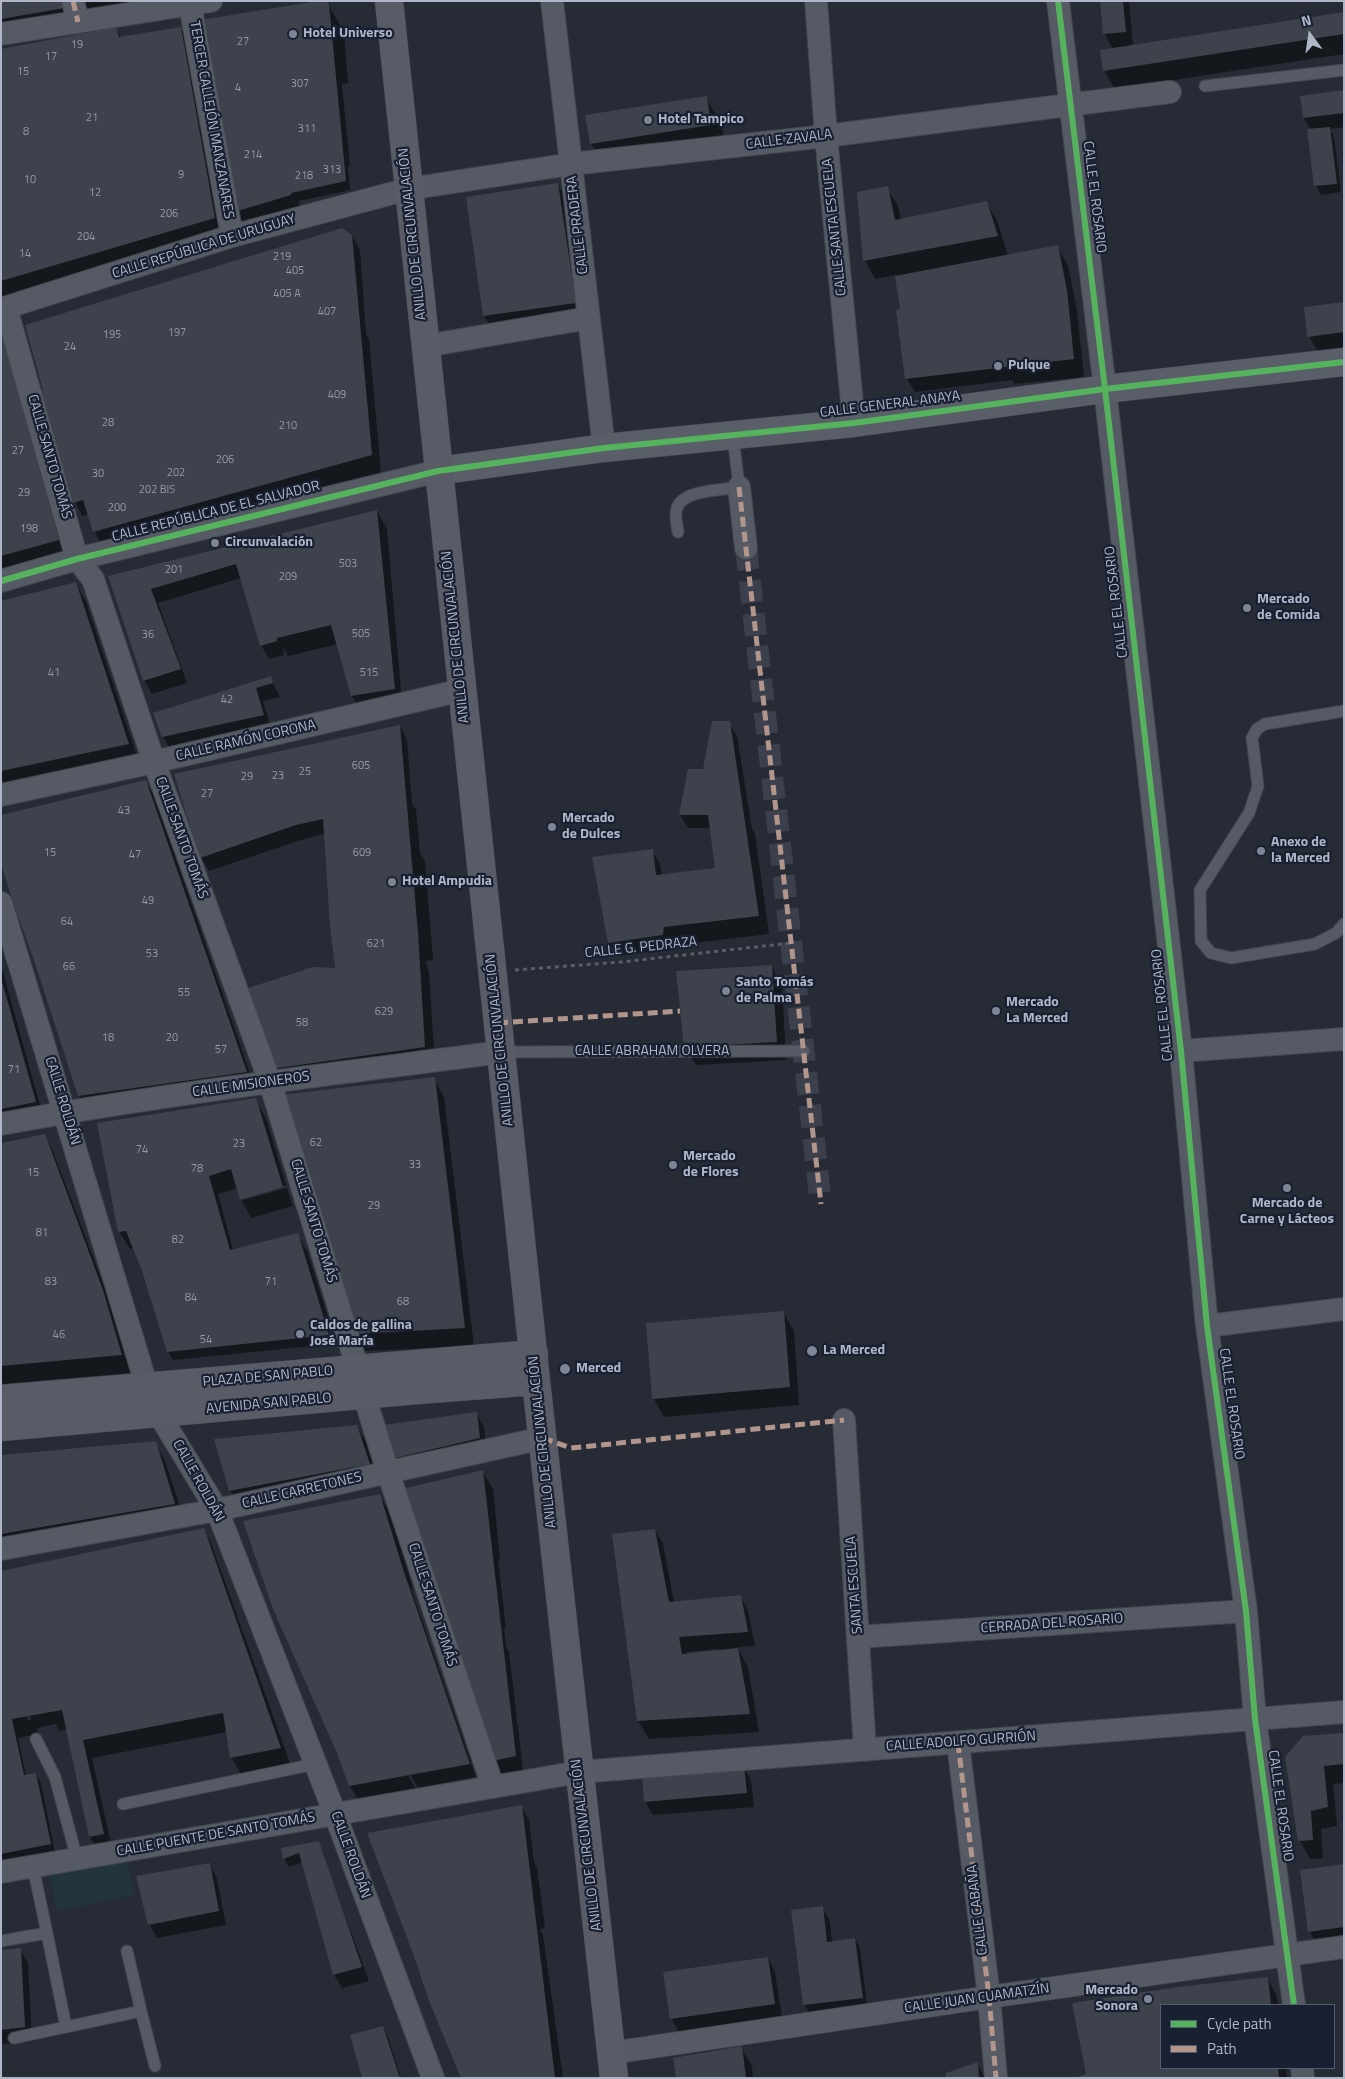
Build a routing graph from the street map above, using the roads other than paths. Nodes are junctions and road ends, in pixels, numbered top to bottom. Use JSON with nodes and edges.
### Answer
{"nodes":[{"id":1,"x":389,"y":1,"type":"edge"},
{"id":2,"x":552,"y":1,"type":"edge"},
{"id":3,"x":816,"y":1,"type":"edge"},
{"id":4,"x":1058,"y":1,"type":"edge"},
{"id":5,"x":200,"y":3,"type":"edge"},
{"id":6,"x":76,"y":12,"type":"edge"},
{"id":7,"x":1,"y":34,"type":"edge"},
{"id":8,"x":1344,"y":70,"type":"edge"},
{"id":9,"x":1205,"y":86,"type":"dead end"},
{"id":10,"x":1170,"y":92,"type":"dead end"},
{"id":11,"x":1070,"y":104,"type":"junction"},
{"id":12,"x":826,"y":136,"type":"junction"},
{"id":13,"x":571,"y":164,"type":"junction"},
{"id":14,"x":408,"y":189,"type":"junction"},
{"id":15,"x":232,"y":236,"type":"junction"},
{"id":16,"x":4,"y":309,"type":"edge"},
{"id":17,"x":589,"y":318,"type":"junction"},
{"id":18,"x":425,"y":346,"type":"junction"},
{"id":19,"x":1344,"y":362,"type":"edge"},
{"id":20,"x":1105,"y":389,"type":"junction"},
{"id":21,"x":854,"y":423,"type":"junction"},
{"id":22,"x":733,"y":436,"type":"junction"},
{"id":23,"x":604,"y":448,"type":"junction"},
{"id":24,"x":438,"y":471,"type":"junction"},
{"id":25,"x":739,"y":487,"type":"junction"},
{"id":26,"x":678,"y":532,"type":"dead end"},
{"id":27,"x":746,"y":548,"type":"tunnel mouth"},
{"id":28,"x":77,"y":559,"type":"junction"},
{"id":29,"x":1,"y":581,"type":"edge"},
{"id":30,"x":462,"y":690,"type":"junction"},
{"id":31,"x":1344,"y":711,"type":"edge"},
{"id":32,"x":154,"y":762,"type":"junction"},
{"id":33,"x":1,"y":795,"type":"edge"},
{"id":34,"x":1,"y":904,"type":"edge"},
{"id":35,"x":1344,"y":924,"type":"edge"},
{"id":36,"x":1344,"y":1040,"type":"edge"},
{"id":37,"x":804,"y":1051,"type":"dead end"},
{"id":38,"x":1181,"y":1051,"type":"junction"},
{"id":39,"x":501,"y":1052,"type":"junction"},
{"id":40,"x":270,"y":1082,"type":"junction"},
{"id":41,"x":65,"y":1112,"type":"junction"},
{"id":42,"x":1,"y":1124,"type":"edge"},
{"id":43,"x":1344,"y":1310,"type":"edge"},
{"id":44,"x":1208,"y":1326,"type":"junction"},
{"id":45,"x":534,"y":1354,"type":"junction"},
{"id":46,"x":536,"y":1381,"type":"junction"},
{"id":47,"x":361,"y":1382,"type":"junction"},
{"id":48,"x":147,"y":1387,"type":"junction"},
{"id":49,"x":1,"y":1398,"type":"edge"},
{"id":50,"x":159,"y":1414,"type":"junction"},
{"id":51,"x":844,"y":1420,"type":"dead end"},
{"id":52,"x":1,"y":1427,"type":"edge"},
{"id":53,"x":542,"y":1438,"type":"junction"},
{"id":54,"x":388,"y":1472,"type":"junction"},
{"id":55,"x":217,"y":1510,"type":"junction"},
{"id":56,"x":1,"y":1549,"type":"edge"},
{"id":57,"x":1246,"y":1611,"type":"junction"},
{"id":58,"x":858,"y":1637,"type":"junction"},
{"id":59,"x":1344,"y":1712,"type":"edge"},
{"id":60,"x":1256,"y":1719,"type":"junction"},
{"id":61,"x":36,"y":1739,"type":"dead end"},
{"id":62,"x":958,"y":1743,"type":"junction"},
{"id":63,"x":865,"y":1750,"type":"junction"},
{"id":64,"x":315,"y":1764,"type":"junction"},
{"id":65,"x":579,"y":1772,"type":"junction"},
{"id":66,"x":493,"y":1786,"type":"junction"},
{"id":67,"x":123,"y":1804,"type":"dead end"},
{"id":68,"x":335,"y":1814,"type":"junction"},
{"id":69,"x":77,"y":1859,"type":"junction"},
{"id":70,"x":33,"y":1867,"type":"junction"},
{"id":71,"x":1,"y":1872,"type":"edge"},
{"id":72,"x":48,"y":1933,"type":"junction"},
{"id":73,"x":1,"y":1941,"type":"edge"},
{"id":74,"x":1344,"y":1947,"type":"edge"},
{"id":75,"x":127,"y":1951,"type":"dead end"},
{"id":76,"x":1288,"y":1955,"type":"junction"},
{"id":77,"x":989,"y":1997,"type":"junction"},
{"id":78,"x":1294,"y":2004,"type":"edge"},
{"id":79,"x":141,"y":2010,"type":"junction"},
{"id":80,"x":66,"y":2027,"type":"junction"},
{"id":81,"x":14,"y":2038,"type":"dead end"},
{"id":82,"x":155,"y":2066,"type":"dead end"},
{"id":83,"x":613,"y":2066,"type":"edge"},
{"id":84,"x":433,"y":2078,"type":"edge"},
{"id":85,"x":996,"y":2078,"type":"edge"}],
"edges":[{"from":1,"to":14,"type":"main road","name":"ANILLO DE CIRCUNVALACIÓN"},
{"from":2,"to":13,"type":"street","name":"CALLE PRADERA"},
{"from":3,"to":12,"type":"street","name":"CALLE SANTA ESCUELA"},
{"from":4,"to":11,"type":"street","name":"CALLE EL ROSARIO"},
{"from":5,"to":6,"type":"street"},
{"from":5,"to":15,"type":"street","name":"TERCER CALLEJÓN MANZANARES"},
{"from":6,"to":7,"type":"street"},
{"from":8,"to":9,"type":"lane"},
{"from":10,"to":11,"type":"street","name":"CALLE ZAVALA"},
{"from":11,"to":12,"type":"street","name":"CALLE ZAVALA"},
{"from":11,"to":20,"type":"street","name":"CALLE EL ROSARIO"},
{"from":12,"to":13,"type":"street","name":"CALLE ZAVALA"},
{"from":12,"to":21,"type":"street","name":"CALLE SANTA ESCUELA"},
{"from":13,"to":14,"type":"street","name":"CALLE ZAVALA"},
{"from":13,"to":17,"type":"street","name":"CALLE PRADERA"},
{"from":14,"to":15,"type":"street","name":"CALLE REPÚBLICA DE URUGUAY"},
{"from":14,"to":18,"type":"main road","name":"ANILLO DE CIRCUNVALACIÓN"},
{"from":15,"to":16,"type":"street","name":"CALLE REPÚBLICA DE URUGUAY"},
{"from":16,"to":28,"type":"street","name":"CALLE SANTO TOMÁS"},
{"from":17,"to":18,"type":"street"},
{"from":17,"to":23,"type":"street","name":"CALLE PRADERA"},
{"from":18,"to":24,"type":"main road","name":"ANILLO DE CIRCUNVALACIÓN"},
{"from":19,"to":20,"type":"street","name":"CALLE GENERAL ANAYA"},
{"from":20,"to":21,"type":"street","name":"CALLE GENERAL ANAYA"},
{"from":20,"to":38,"type":"street","name":"CALLE EL ROSARIO"},
{"from":21,"to":22,"type":"street","name":"CALLE GENERAL ANAYA"},
{"from":22,"to":23,"type":"street","name":"CALLE GENERAL ANAYA"},
{"from":22,"to":25,"type":"lane"},
{"from":23,"to":24,"type":"street","name":"CALLE GENERAL ANAYA"},
{"from":24,"to":28,"type":"street","name":"CALLE REPÚBLICA DE EL SALVADOR"},
{"from":24,"to":30,"type":"main road","name":"ANILLO DE CIRCUNVALACIÓN"},
{"from":25,"to":26,"type":"lane"},
{"from":25,"to":27,"type":"street"},
{"from":28,"to":29,"type":"street","name":"CALLE REPÚBLICA DE EL SALVADOR"},
{"from":28,"to":32,"type":"street","name":"CALLE SANTO TOMÁS"},
{"from":30,"to":32,"type":"street","name":"CALLE RAMÓN CORONA"},
{"from":30,"to":39,"type":"main road","name":"ANILLO DE CIRCUNVALACIÓN"},
{"from":31,"to":35,"type":"lane"},
{"from":32,"to":33,"type":"street","name":"CALLE RAMÓN CORONA"},
{"from":32,"to":40,"type":"street","name":"CALLE SANTO TOMÁS"},
{"from":34,"to":41,"type":"street","name":"CALLE ROLDÁN"},
{"from":36,"to":38,"type":"street"},
{"from":37,"to":39,"type":"lane","name":"CALLE ABRAHAM OLVERA"},
{"from":38,"to":44,"type":"street","name":"CALLE EL ROSARIO"},
{"from":39,"to":40,"type":"street","name":"CALLE MISIONEROS"},
{"from":39,"to":45,"type":"main road","name":"ANILLO DE CIRCUNVALACIÓN"},
{"from":40,"to":41,"type":"street","name":"CALLE MISIONEROS"},
{"from":40,"to":47,"type":"street","name":"CALLE SANTO TOMÁS"},
{"from":41,"to":42,"type":"street","name":"CALLE MISIONEROS"},
{"from":41,"to":48,"type":"street","name":"CALLE ROLDÁN"},
{"from":43,"to":44,"type":"street"},
{"from":44,"to":57,"type":"street","name":"CALLE EL ROSARIO"},
{"from":45,"to":46,"type":"main road","name":"ANILLO DE CIRCUNVALACIÓN"},
{"from":45,"to":47,"type":"main road","name":"PLAZA DE SAN PABLO"},
{"from":46,"to":47,"type":"main road","name":"AVENIDA SAN PABLO"},
{"from":46,"to":53,"type":"main road","name":"ANILLO DE CIRCUNVALACIÓN"},
{"from":47,"to":48,"type":"main road","name":"PLAZA DE SAN PABLO"},
{"from":47,"to":50,"type":"main road","name":"AVENIDA SAN PABLO"},
{"from":47,"to":54,"type":"street","name":"CALLE SANTO TOMÁS"},
{"from":48,"to":49,"type":"main road","name":"PLAZA DE SAN PABLO"},
{"from":48,"to":50,"type":"street","name":"CALLE ROLDÁN"},
{"from":50,"to":52,"type":"main road","name":"AVENIDA SAN PABLO"},
{"from":50,"to":55,"type":"street","name":"CALLE ROLDÁN"},
{"from":51,"to":58,"type":"street","name":"SANTA ESCUELA"},
{"from":53,"to":54,"type":"street","name":"CALLE CARRETONES"},
{"from":53,"to":65,"type":"main road","name":"ANILLO DE CIRCUNVALACIÓN"},
{"from":54,"to":55,"type":"street","name":"CALLE CARRETONES"},
{"from":54,"to":66,"type":"street","name":"CALLE SANTO TOMÁS"},
{"from":55,"to":56,"type":"street","name":"CALLE CARRETONES"},
{"from":55,"to":64,"type":"street","name":"CALLE ROLDÁN"},
{"from":57,"to":58,"type":"street","name":"CERRADA DEL ROSARIO"},
{"from":57,"to":60,"type":"street","name":"CALLE EL ROSARIO"},
{"from":58,"to":63,"type":"street","name":"SANTA ESCUELA"},
{"from":59,"to":60,"type":"street","name":"CALLE ADOLFO GURRIÓN"},
{"from":60,"to":62,"type":"street","name":"CALLE ADOLFO GURRIÓN"},
{"from":60,"to":76,"type":"street","name":"CALLE EL ROSARIO"},
{"from":61,"to":69,"type":"lane"},
{"from":62,"to":63,"type":"street","name":"CALLE ADOLFO GURRIÓN"},
{"from":62,"to":77,"type":"street","name":"CALLE CABAÑA"},
{"from":63,"to":65,"type":"street","name":"CALLE ADOLFO GURRIÓN"},
{"from":64,"to":67,"type":"lane"},
{"from":64,"to":68,"type":"street","name":"CALLE ROLDÁN"},
{"from":65,"to":66,"type":"street","name":"CALLE PUENTE DE SANTO TOMÁS"},
{"from":65,"to":83,"type":"main road","name":"ANILLO DE CIRCUNVALACIÓN"},
{"from":66,"to":68,"type":"street","name":"CALLE PUENTE DE SANTO TOMÁS"},
{"from":68,"to":69,"type":"street","name":"CALLE PUENTE DE SANTO TOMÁS"},
{"from":68,"to":84,"type":"street","name":"CALLE ROLDÁN"},
{"from":69,"to":70,"type":"street","name":"CALLE PUENTE DE SANTO TOMÁS"},
{"from":70,"to":71,"type":"street","name":"CALLE PUENTE DE SANTO TOMÁS"},
{"from":70,"to":72,"type":"lane"},
{"from":72,"to":73,"type":"lane"},
{"from":72,"to":80,"type":"lane"},
{"from":74,"to":76,"type":"street","name":"CALLE JUAN CUAMATZÍN"},
{"from":75,"to":79,"type":"lane"},
{"from":76,"to":77,"type":"street","name":"CALLE JUAN CUAMATZÍN"},
{"from":76,"to":78,"type":"street","name":"CALLE EL ROSARIO"},
{"from":77,"to":83,"type":"street","name":"CALLE JUAN CUAMATZÍN"},
{"from":77,"to":85,"type":"street","name":"CALLE CABAÑA"},
{"from":79,"to":80,"type":"lane"},
{"from":79,"to":82,"type":"lane"},
{"from":80,"to":81,"type":"lane"}]}
